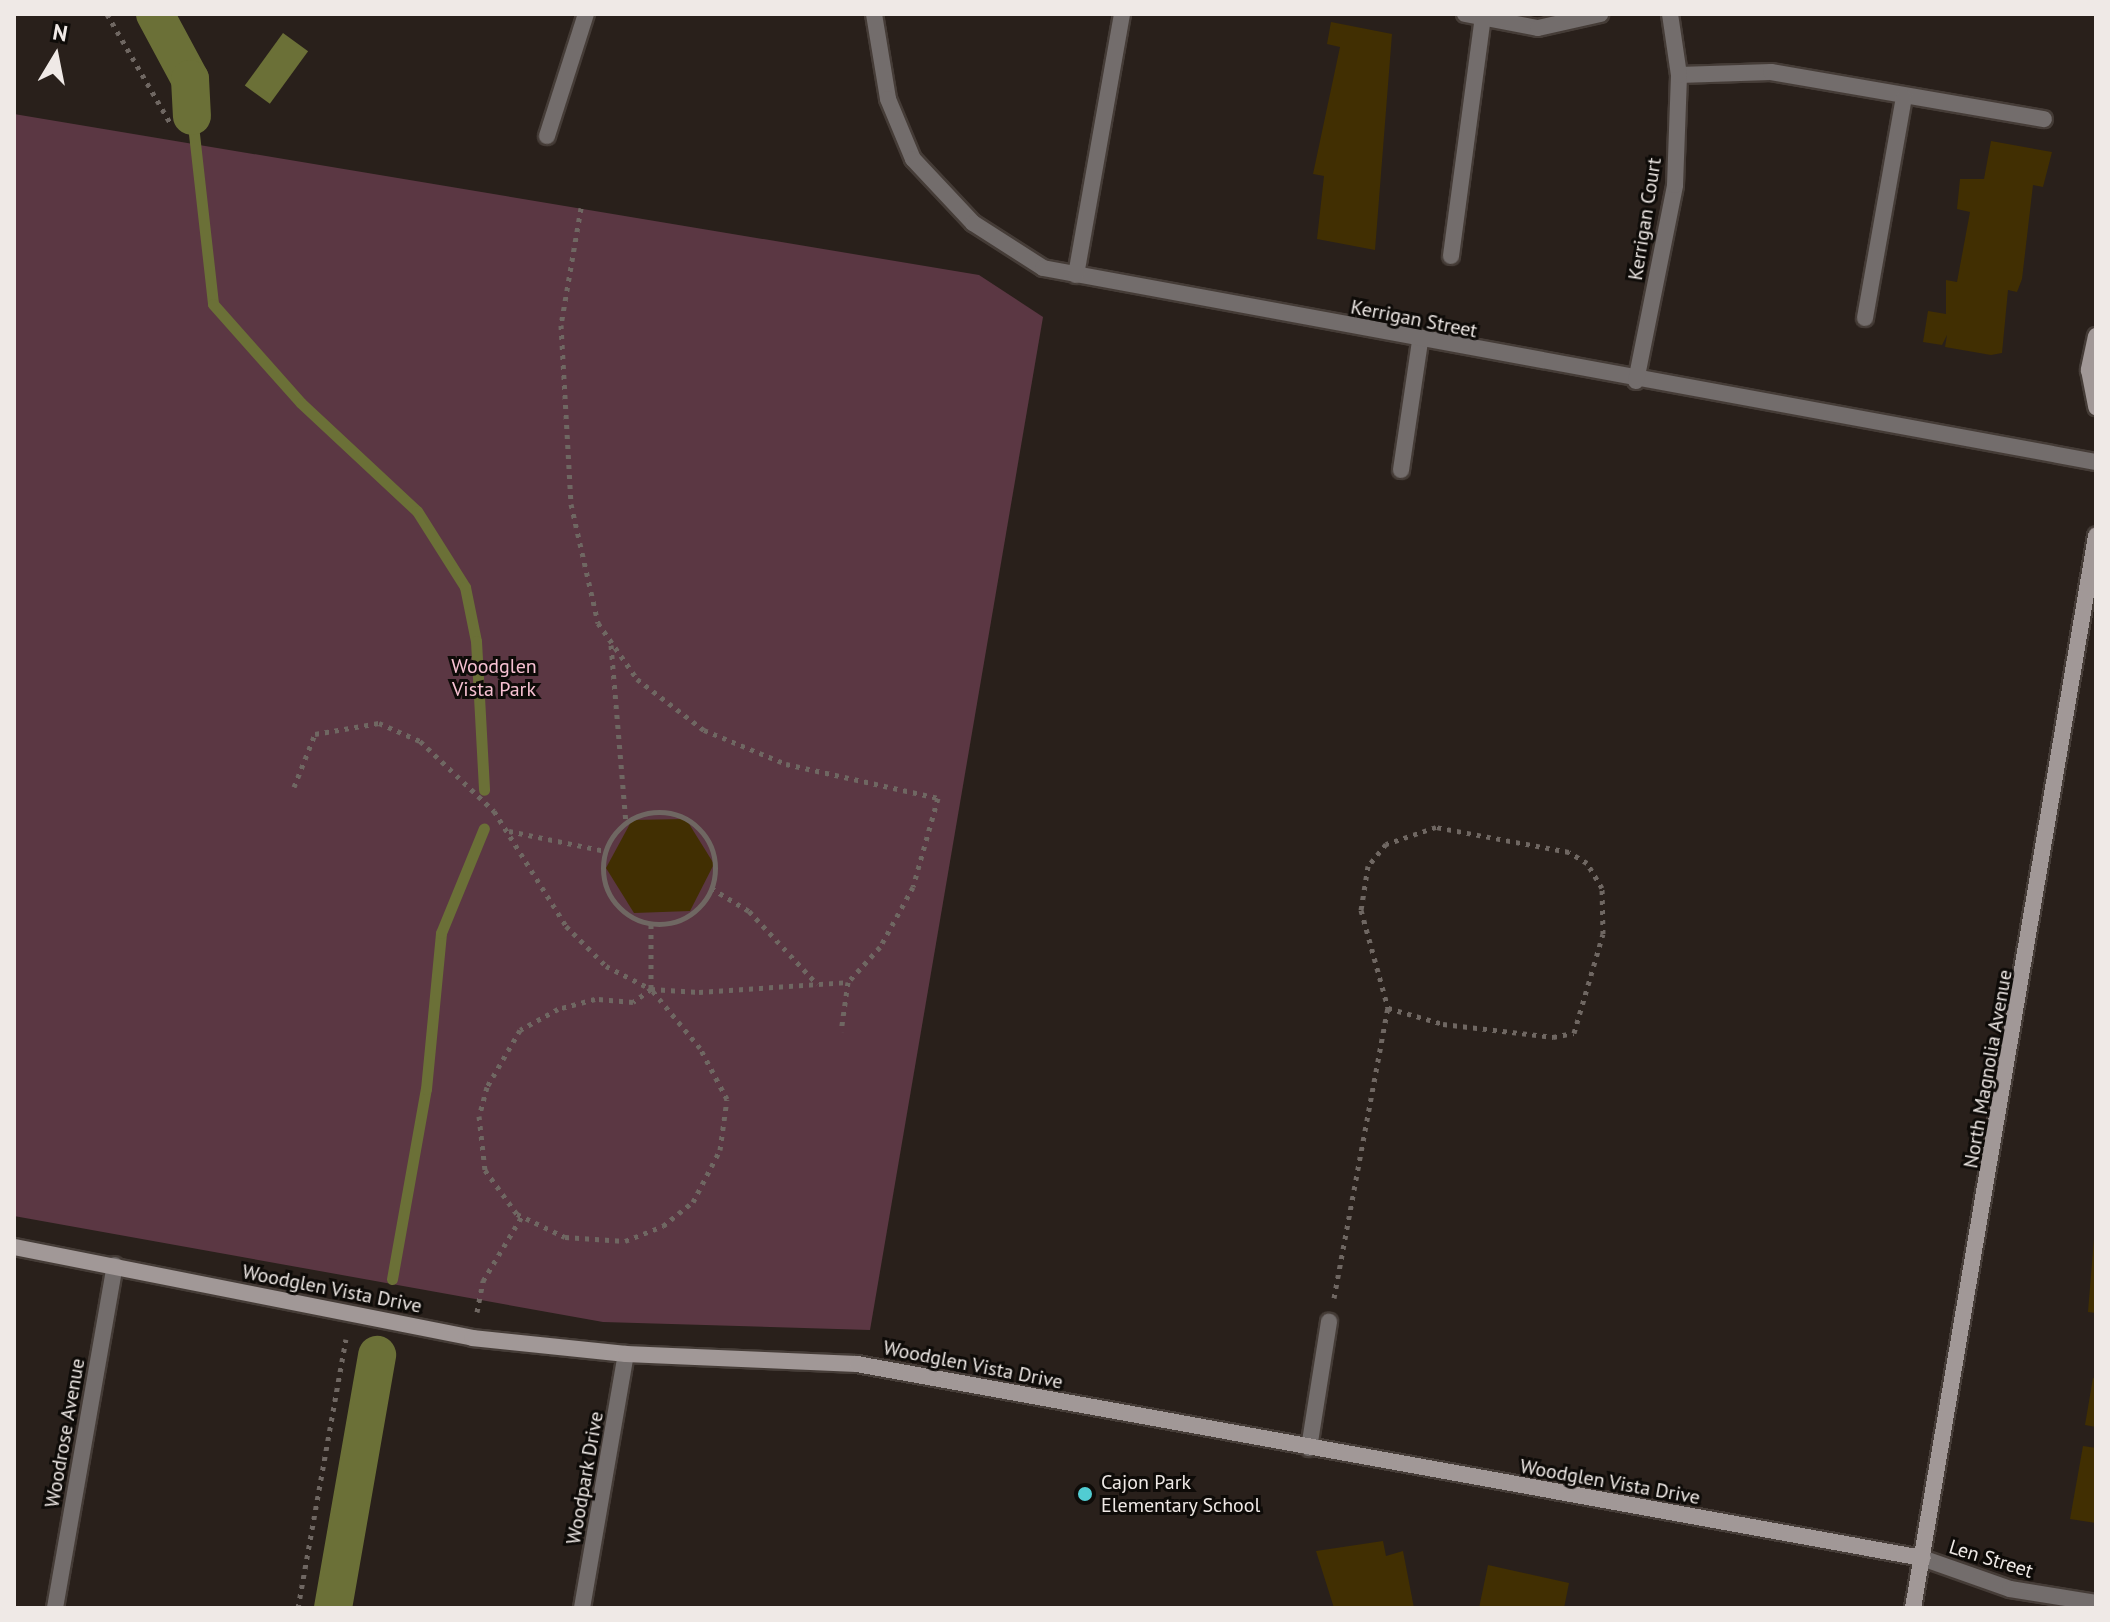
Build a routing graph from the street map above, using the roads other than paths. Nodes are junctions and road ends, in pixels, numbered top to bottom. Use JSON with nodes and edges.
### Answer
{"nodes":[{"id":1,"x":586,"y":14,"type":"edge"},
{"id":2,"x":874,"y":14,"type":"edge"},
{"id":3,"x":1122,"y":14,"type":"edge"},
{"id":4,"x":1465,"y":14,"type":"edge"},
{"id":5,"x":1600,"y":14,"type":"edge"},
{"id":6,"x":1670,"y":14,"type":"edge"},
{"id":7,"x":1483,"y":17,"type":"junction"},
{"id":8,"x":1679,"y":75,"type":"junction"},
{"id":9,"x":1904,"y":97,"type":"junction"},
{"id":10,"x":2044,"y":119,"type":"dead end"},
{"id":11,"x":547,"y":136,"type":"dead end"},
{"id":12,"x":1451,"y":256,"type":"dead end"},
{"id":13,"x":1076,"y":275,"type":"junction"},
{"id":14,"x":1865,"y":318,"type":"dead end"},
{"id":15,"x":2096,"y":336,"type":"edge"},
{"id":16,"x":1420,"y":341,"type":"junction"},
{"id":17,"x":1636,"y":381,"type":"junction"},
{"id":18,"x":2096,"y":407,"type":"edge"},
{"id":19,"x":2096,"y":462,"type":"edge"},
{"id":20,"x":1401,"y":470,"type":"dead end"},
{"id":21,"x":2096,"y":536,"type":"edge"},
{"id":22,"x":14,"y":1247,"type":"edge"},
{"id":23,"x":115,"y":1265,"type":"junction"},
{"id":24,"x":1329,"y":1322,"type":"road end"},
{"id":25,"x":626,"y":1354,"type":"junction"},
{"id":26,"x":1309,"y":1448,"type":"junction"},
{"id":27,"x":1922,"y":1558,"type":"junction"},
{"id":28,"x":2096,"y":1603,"type":"edge"},
{"id":29,"x":55,"y":1608,"type":"edge"},
{"id":30,"x":582,"y":1608,"type":"edge"},
{"id":31,"x":1913,"y":1608,"type":"edge"}],
"edges":[{"from":1,"to":11,"type":"street"},
{"from":2,"to":13,"type":"street","name":"Kerrigan Street"},
{"from":3,"to":13,"type":"street"},
{"from":4,"to":7,"type":"street"},
{"from":5,"to":7,"type":"street"},
{"from":6,"to":8,"type":"street","name":"Kerrigan Court"},
{"from":7,"to":12,"type":"street"},
{"from":8,"to":9,"type":"street"},
{"from":8,"to":17,"type":"street","name":"Kerrigan Court"},
{"from":9,"to":10,"type":"street"},
{"from":9,"to":14,"type":"street"},
{"from":13,"to":16,"type":"street","name":"Kerrigan Street"},
{"from":15,"to":18,"type":"main road"},
{"from":16,"to":17,"type":"street","name":"Kerrigan Street"},
{"from":16,"to":20,"type":"street"},
{"from":17,"to":19,"type":"street","name":"Kerrigan Street"},
{"from":21,"to":27,"type":"main road","name":"North Magnolia Avenue"},
{"from":22,"to":23,"type":"main road","name":"Woodglen Vista Drive"},
{"from":23,"to":25,"type":"main road","name":"Woodglen Vista Drive"},
{"from":23,"to":29,"type":"street","name":"Woodrose Avenue"},
{"from":24,"to":26,"type":"street"},
{"from":25,"to":26,"type":"main road","name":"Woodglen Vista Drive"},
{"from":25,"to":30,"type":"street","name":"Woodpark Drive"},
{"from":26,"to":27,"type":"main road","name":"Woodglen Vista Drive"},
{"from":27,"to":28,"type":"street","name":"Len Street"},
{"from":27,"to":31,"type":"main road","name":"North Magnolia Avenue"}]}
